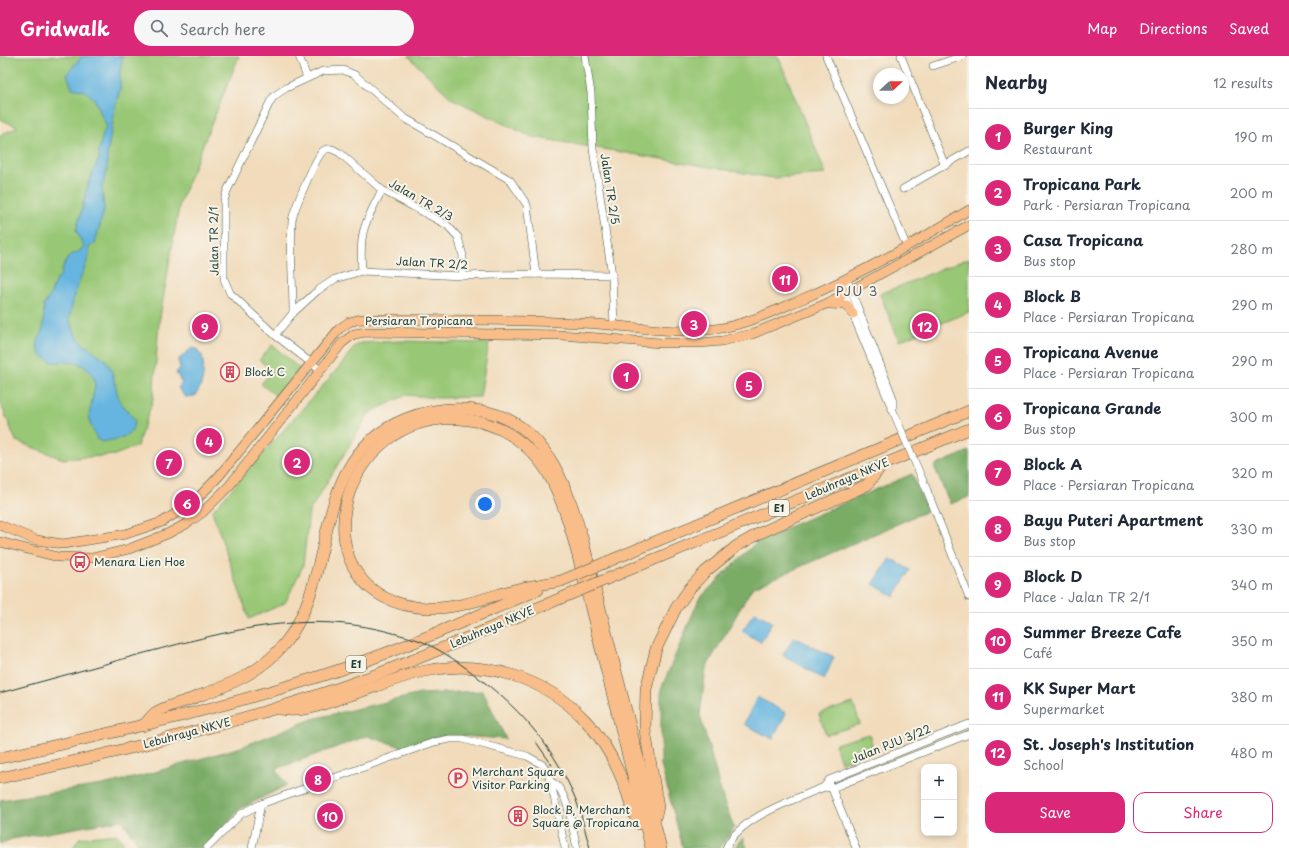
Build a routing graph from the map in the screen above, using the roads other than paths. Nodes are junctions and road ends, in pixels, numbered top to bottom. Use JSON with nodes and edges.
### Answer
{"nodes":[{"id":1,"x":299,"y":56,"type":"edge"},
{"id":2,"x":585,"y":56,"type":"edge"},
{"id":3,"x":826,"y":56,"type":"edge"},
{"id":4,"x":901,"y":56,"type":"edge"},
{"id":5,"x":963,"y":56,"type":"edge"},
{"id":6,"x":933,"y":66,"type":"dead end"},
{"id":7,"x":307,"y":78,"type":"junction"},
{"id":8,"x":969,"y":151,"type":"edge"},
{"id":9,"x":945,"y":166,"type":"junction"},
{"id":10,"x":382,"y":190,"type":"junction"},
{"id":11,"x":903,"y":190,"type":"dead end"},
{"id":12,"x":969,"y":210,"type":"edge"},
{"id":13,"x":969,"y":226,"type":"edge"},
{"id":14,"x":907,"y":247,"type":"junction"},
{"id":15,"x":362,"y":271,"type":"junction"},
{"id":16,"x":536,"y":274,"type":"junction"},
{"id":17,"x":612,"y":275,"type":"junction"},
{"id":18,"x":462,"y":276,"type":"junction"},
{"id":19,"x":843,"y":282,"type":"junction"},
{"id":20,"x":848,"y":293,"type":"junction"},
{"id":21,"x":826,"y":304,"type":"junction"},
{"id":22,"x":293,"y":313,"type":"junction"},
{"id":23,"x":853,"y":314,"type":"junction"},
{"id":24,"x":614,"y":326,"type":"junction"},
{"id":25,"x":275,"y":335,"type":"junction"},
{"id":26,"x":612,"y":338,"type":"junction"},
{"id":27,"x":315,"y":366,"type":"junction"},
{"id":28,"x":893,"y":411,"type":"junction"},
{"id":29,"x":969,"y":411,"type":"edge"},
{"id":30,"x":969,"y":429,"type":"edge"},
{"id":31,"x":882,"y":465,"type":"junction"},
{"id":32,"x":0,"y":525,"type":"edge"},
{"id":33,"x":0,"y":542,"type":"edge"},
{"id":34,"x":561,"y":580,"type":"junction"},
{"id":35,"x":969,"y":597,"type":"edge"},
{"id":36,"x":275,"y":708,"type":"junction"},
{"id":37,"x":969,"y":724,"type":"edge"},
{"id":38,"x":143,"y":726,"type":"junction"},
{"id":39,"x":969,"y":734,"type":"edge"},
{"id":40,"x":0,"y":758,"type":"edge"},
{"id":41,"x":0,"y":778,"type":"edge"},
{"id":42,"x":829,"y":780,"type":"junction"},
{"id":43,"x":551,"y":782,"type":"junction"},
{"id":44,"x":824,"y":787,"type":"junction"},
{"id":45,"x":832,"y":788,"type":"junction"},
{"id":46,"x":261,"y":804,"type":"junction"},
{"id":47,"x":654,"y":822,"type":"junction"},
{"id":48,"x":648,"y":833,"type":"junction"},
{"id":49,"x":207,"y":848,"type":"edge"},
{"id":50,"x":252,"y":848,"type":"edge"},
{"id":51,"x":565,"y":848,"type":"edge"},
{"id":52,"x":577,"y":848,"type":"edge"},
{"id":53,"x":651,"y":848,"type":"edge"},
{"id":54,"x":661,"y":848,"type":"edge"},
{"id":55,"x":726,"y":848,"type":"edge"},
{"id":56,"x":856,"y":848,"type":"edge"}],
"edges":[{"from":1,"to":7,"type":"street"},
{"from":2,"to":17,"type":"street","name":"Jalan TR 2/5"},
{"from":3,"to":14,"type":"street"},
{"from":4,"to":9,"type":"street"},
{"from":5,"to":6,"type":"street"},
{"from":7,"to":16,"type":"street","name":"Jalan TR 2/1"},
{"from":7,"to":25,"type":"street","name":"Jalan TR 2/1"},
{"from":8,"to":9,"type":"street"},
{"from":9,"to":11,"type":"street"},
{"from":10,"to":15,"type":"street"},
{"from":10,"to":18,"type":"street","name":"Jalan TR 2/3"},
{"from":10,"to":22,"type":"street","name":"Jalan TR 2/3"},
{"from":12,"to":14,"type":"main road","name":"Persiaran Tropicana"},
{"from":13,"to":20,"type":"main road","name":"Persiaran Tropicana"},
{"from":14,"to":19,"type":"main road","name":"Persiaran Tropicana"},
{"from":15,"to":18,"type":"street","name":"Jalan TR 2/2"},
{"from":15,"to":22,"type":"street","name":"Jalan TR 2/2"},
{"from":16,"to":17,"type":"street","name":"Jalan TR 2/2"},
{"from":16,"to":18,"type":"street","name":"Jalan TR 2/2"},
{"from":17,"to":24,"type":"street","name":"Jalan TR 2/5"},
{"from":19,"to":20,"type":"street"},
{"from":19,"to":24,"type":"main road","name":"Persiaran Tropicana"},
{"from":20,"to":21,"type":"main road","name":"Persiaran Tropicana"},
{"from":20,"to":23,"type":"street"},
{"from":20,"to":28,"type":"street"},
{"from":21,"to":23,"type":"main road"},
{"from":21,"to":26,"type":"main road","name":"Persiaran Tropicana"},
{"from":22,"to":25,"type":"street","name":"Jalan TR 2/2"},
{"from":23,"to":28,"type":"street"},
{"from":24,"to":26,"type":"main road"},
{"from":24,"to":27,"type":"main road","name":"Persiaran Tropicana"},
{"from":25,"to":27,"type":"street","name":"Jalan TR 2/1"},
{"from":26,"to":27,"type":"main road","name":"Persiaran Tropicana"},
{"from":27,"to":32,"type":"main road","name":"Persiaran Tropicana"},
{"from":27,"to":33,"type":"main road","name":"Persiaran Tropicana"},
{"from":28,"to":35,"type":"street","bridge":true},
{"from":29,"to":34,"type":"highway","name":"Lebuhraya NKVE","number":"E1","bridge":true},
{"from":30,"to":31,"type":"highway","name":"Lebuhraya NKVE","number":"E1"},
{"from":31,"to":36,"type":"highway","name":"Lebuhraya NKVE","number":"E1","bridge":true},
{"from":31,"to":47,"type":"highway"},
{"from":34,"to":38,"type":"highway","name":"Lebuhraya NKVE","number":"E1"},
{"from":34,"to":48,"type":"highway"},
{"from":36,"to":41,"type":"highway","name":"Lebuhraya NKVE","number":"E1"},
{"from":36,"to":48,"type":"highway"},
{"from":37,"to":42,"type":"street","name":"Jalan PJU 3/22"},
{"from":38,"to":40,"type":"highway","name":"Lebuhraya NKVE","number":"E1"},
{"from":38,"to":47,"type":"highway"},
{"from":39,"to":45,"type":"street","name":"Jalan PJU 3/22"},
{"from":42,"to":44,"type":"street"},
{"from":42,"to":45,"type":"street"},
{"from":43,"to":46,"type":"street"},
{"from":43,"to":51,"type":"street"},
{"from":43,"to":52,"type":"street"},
{"from":44,"to":45,"type":"street","name":"Jalan PJU 3/22"},
{"from":44,"to":55,"type":"street"},
{"from":45,"to":56,"type":"street"},
{"from":46,"to":49,"type":"street"},
{"from":46,"to":50,"type":"street"},
{"from":47,"to":54,"type":"highway"},
{"from":48,"to":53,"type":"highway"}]}
